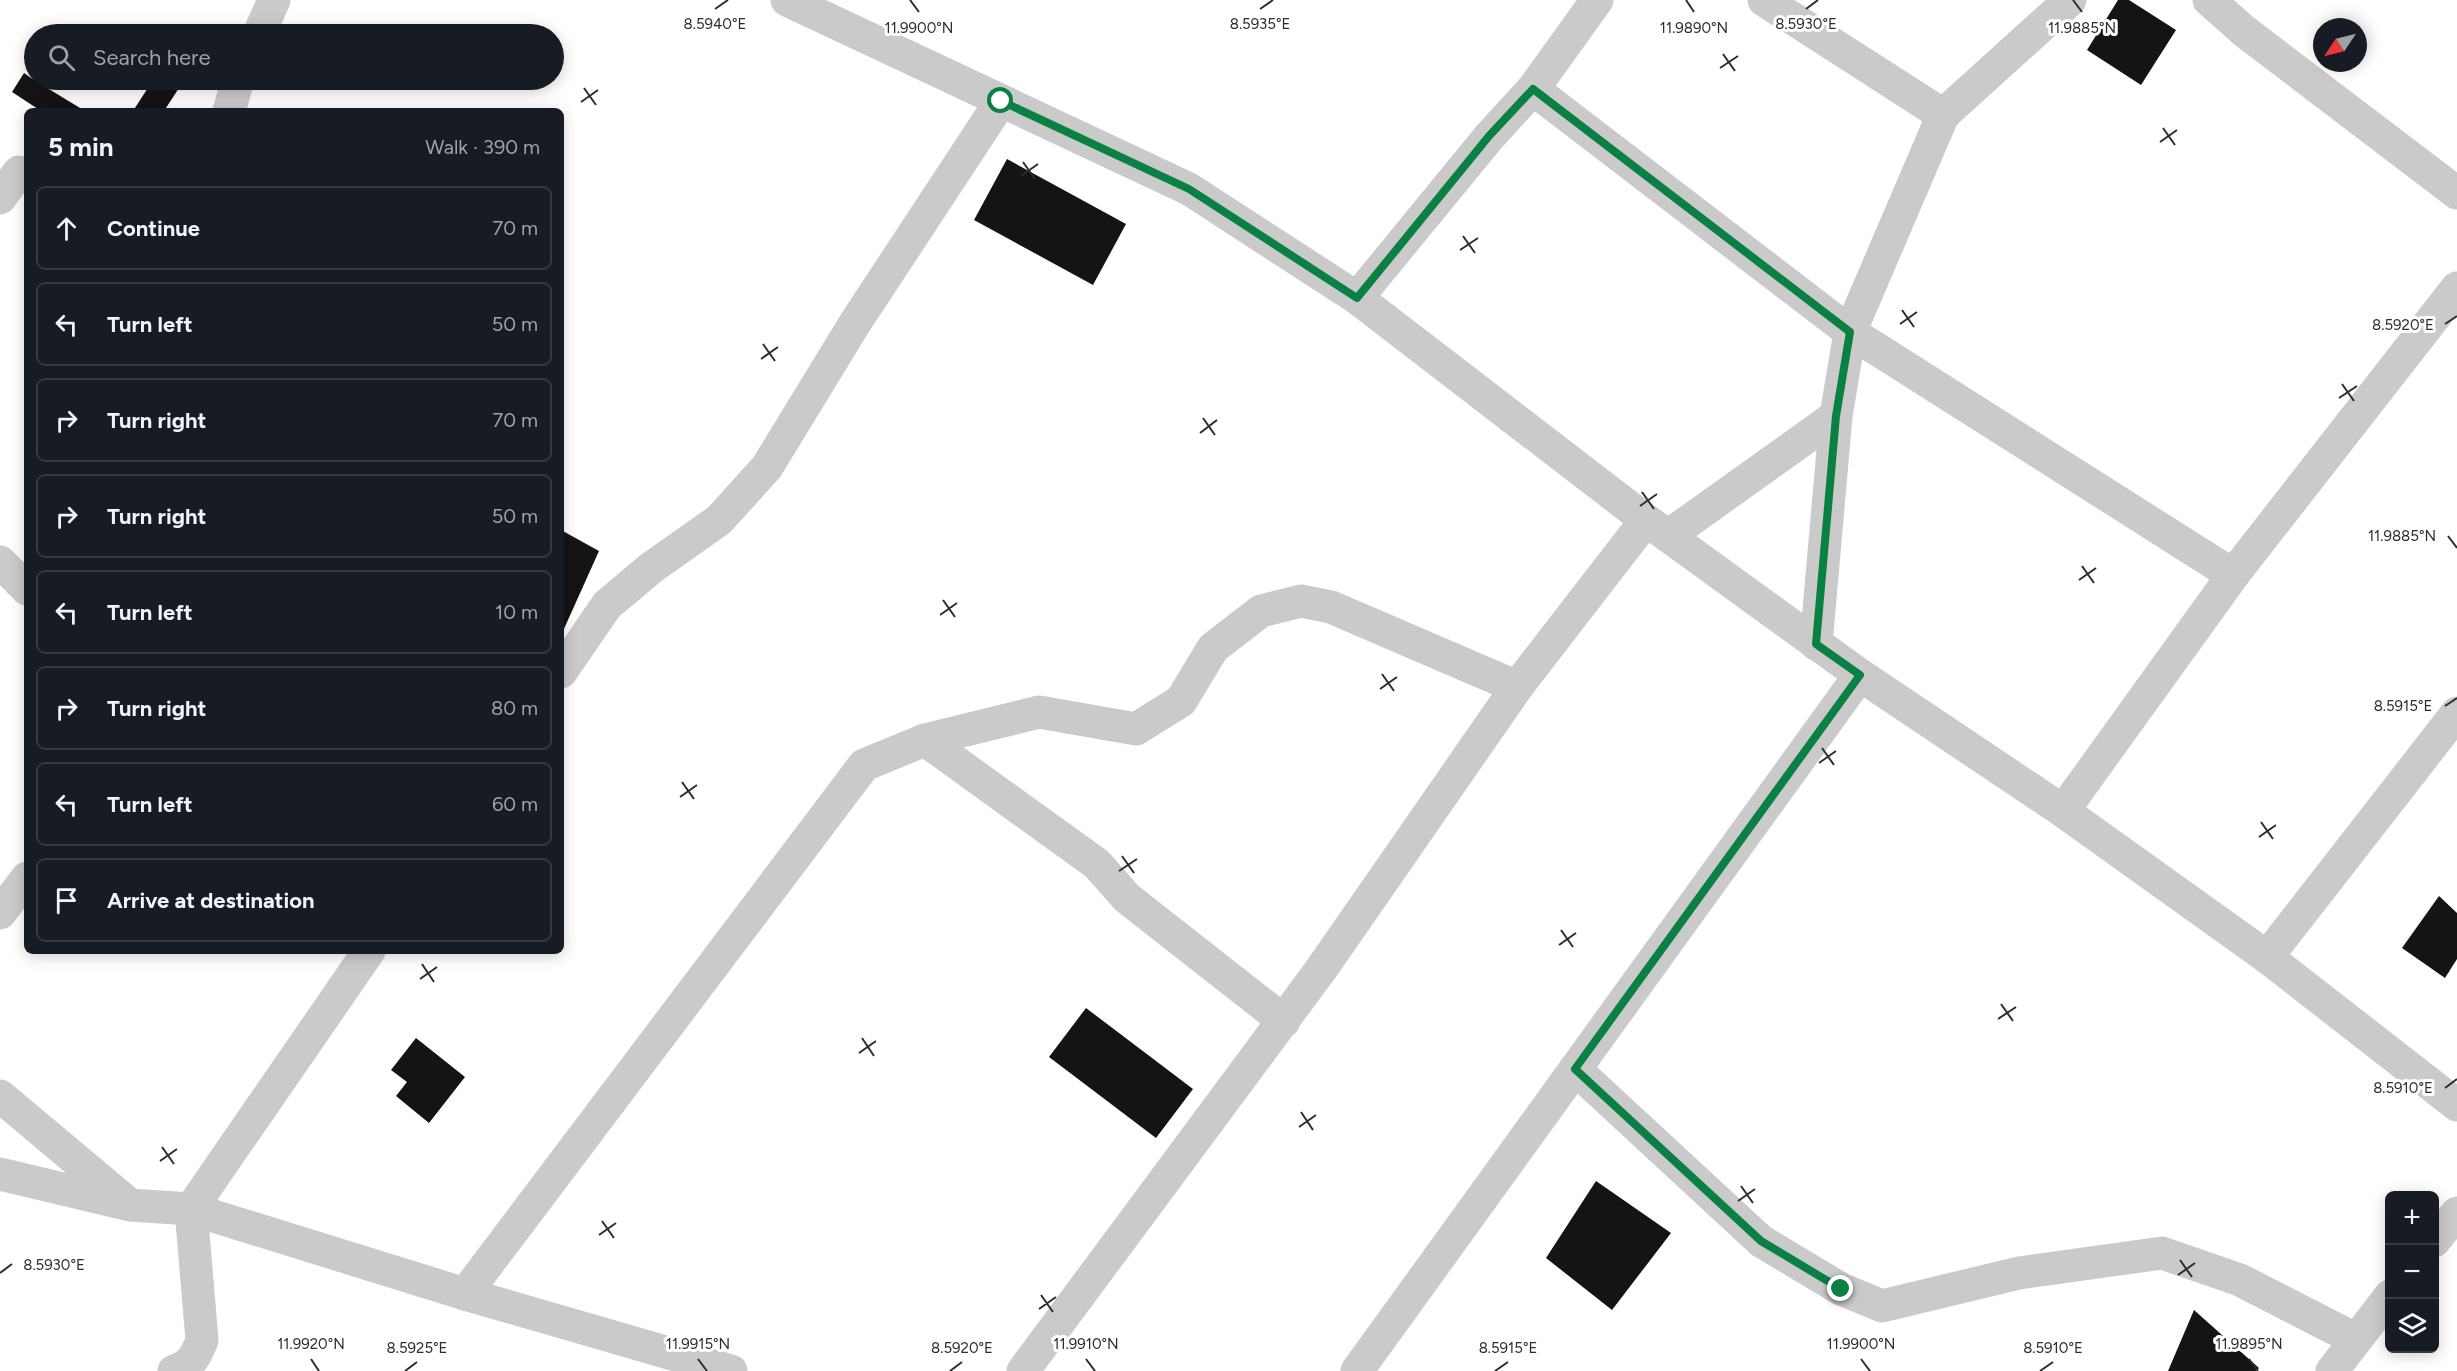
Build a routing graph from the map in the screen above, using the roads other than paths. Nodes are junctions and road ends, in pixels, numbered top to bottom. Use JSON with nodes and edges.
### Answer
{"nodes":[{"id":1,"x":274,"y":0,"type":"edge"},
{"id":2,"x":787,"y":0,"type":"edge"},
{"id":3,"x":1597,"y":0,"type":"edge"},
{"id":4,"x":1764,"y":0,"type":"edge"},
{"id":5,"x":2070,"y":0,"type":"edge"},
{"id":6,"x":2209,"y":0,"type":"edge"},
{"id":7,"x":263,"y":24,"type":"edge"},
{"id":8,"x":1533,"y":89,"type":"junction"},
{"id":9,"x":235,"y":90,"type":"edge"},
{"id":10,"x":1001,"y":101,"type":"junction"},
{"id":11,"x":231,"y":108,"type":"edge"},
{"id":12,"x":1943,"y":115,"type":"junction"},
{"id":13,"x":16,"y":170,"type":"edge"},
{"id":14,"x":2457,"y":193,"type":"edge"},
{"id":15,"x":0,"y":198,"type":"edge"},
{"id":16,"x":2457,"y":288,"type":"edge"},
{"id":17,"x":1357,"y":298,"type":"junction"},
{"id":18,"x":1850,"y":332,"type":"junction"},
{"id":19,"x":1836,"y":416,"type":"junction"},
{"id":20,"x":1657,"y":528,"type":"junction"},
{"id":21,"x":0,"y":562,"type":"edge"},
{"id":22,"x":2233,"y":575,"type":"junction"},
{"id":23,"x":24,"y":586,"type":"edge"},
{"id":24,"x":1816,"y":644,"type":"junction"},
{"id":25,"x":564,"y":668,"type":"edge"},
{"id":26,"x":1860,"y":675,"type":"junction"},
{"id":27,"x":1517,"y":687,"type":"junction"},
{"id":28,"x":2457,"y":712,"type":"edge"},
{"id":29,"x":925,"y":740,"type":"junction"},
{"id":30,"x":2063,"y":811,"type":"junction"},
{"id":31,"x":24,"y":882,"type":"edge"},
{"id":32,"x":0,"y":913,"type":"edge"},
{"id":33,"x":367,"y":954,"type":"edge"},
{"id":34,"x":2267,"y":957,"type":"junction"},
{"id":35,"x":1284,"y":1021,"type":"junction"},
{"id":36,"x":1575,"y":1069,"type":"junction"},
{"id":37,"x":0,"y":1096,"type":"edge"},
{"id":38,"x":2457,"y":1105,"type":"edge"},
{"id":39,"x":2,"y":1180,"type":"edge"},
{"id":40,"x":130,"y":1205,"type":"junction"},
{"id":41,"x":191,"y":1209,"type":"junction"},
{"id":42,"x":2457,"y":1213,"type":"edge"},
{"id":43,"x":2439,"y":1235,"type":"edge"},
{"id":44,"x":465,"y":1294,"type":"junction"},
{"id":45,"x":2388,"y":1299,"type":"edge"},
{"id":46,"x":2355,"y":1339,"type":"junction"},
{"id":47,"x":174,"y":1371,"type":"edge"},
{"id":48,"x":731,"y":1371,"type":"edge"},
{"id":49,"x":1023,"y":1371,"type":"edge"},
{"id":50,"x":1357,"y":1371,"type":"edge"},
{"id":51,"x":2332,"y":1371,"type":"edge"}],
"edges":[{"from":1,"to":7,"type":"street"},
{"from":2,"to":10,"type":"street"},
{"from":3,"to":8,"type":"street"},
{"from":4,"to":12,"type":"street"},
{"from":5,"to":12,"type":"street"},
{"from":6,"to":14,"type":"street"},
{"from":8,"to":17,"type":"street"},
{"from":8,"to":18,"type":"street"},
{"from":9,"to":11,"type":"street"},
{"from":10,"to":17,"type":"street"},
{"from":10,"to":25,"type":"street"},
{"from":12,"to":18,"type":"street"},
{"from":13,"to":15,"type":"street"},
{"from":16,"to":22,"type":"street"},
{"from":17,"to":20,"type":"street"},
{"from":18,"to":19,"type":"street"},
{"from":18,"to":22,"type":"street"},
{"from":19,"to":20,"type":"street"},
{"from":19,"to":24,"type":"street"},
{"from":20,"to":24,"type":"street"},
{"from":20,"to":27,"type":"street"},
{"from":21,"to":23,"type":"street"},
{"from":22,"to":30,"type":"street"},
{"from":24,"to":26,"type":"street"},
{"from":26,"to":30,"type":"street"},
{"from":26,"to":36,"type":"street"},
{"from":27,"to":29,"type":"street"},
{"from":27,"to":35,"type":"street"},
{"from":28,"to":34,"type":"street"},
{"from":29,"to":35,"type":"street"},
{"from":29,"to":44,"type":"street"},
{"from":30,"to":34,"type":"street"},
{"from":31,"to":32,"type":"street"},
{"from":33,"to":41,"type":"street"},
{"from":34,"to":38,"type":"street"},
{"from":35,"to":49,"type":"street"},
{"from":36,"to":46,"type":"street"},
{"from":36,"to":50,"type":"street"},
{"from":37,"to":40,"type":"street"},
{"from":39,"to":40,"type":"street"},
{"from":40,"to":41,"type":"street"},
{"from":41,"to":44,"type":"street"},
{"from":41,"to":47,"type":"street"},
{"from":42,"to":43,"type":"street"},
{"from":44,"to":48,"type":"street"},
{"from":45,"to":46,"type":"street"},
{"from":46,"to":51,"type":"street"}]}
